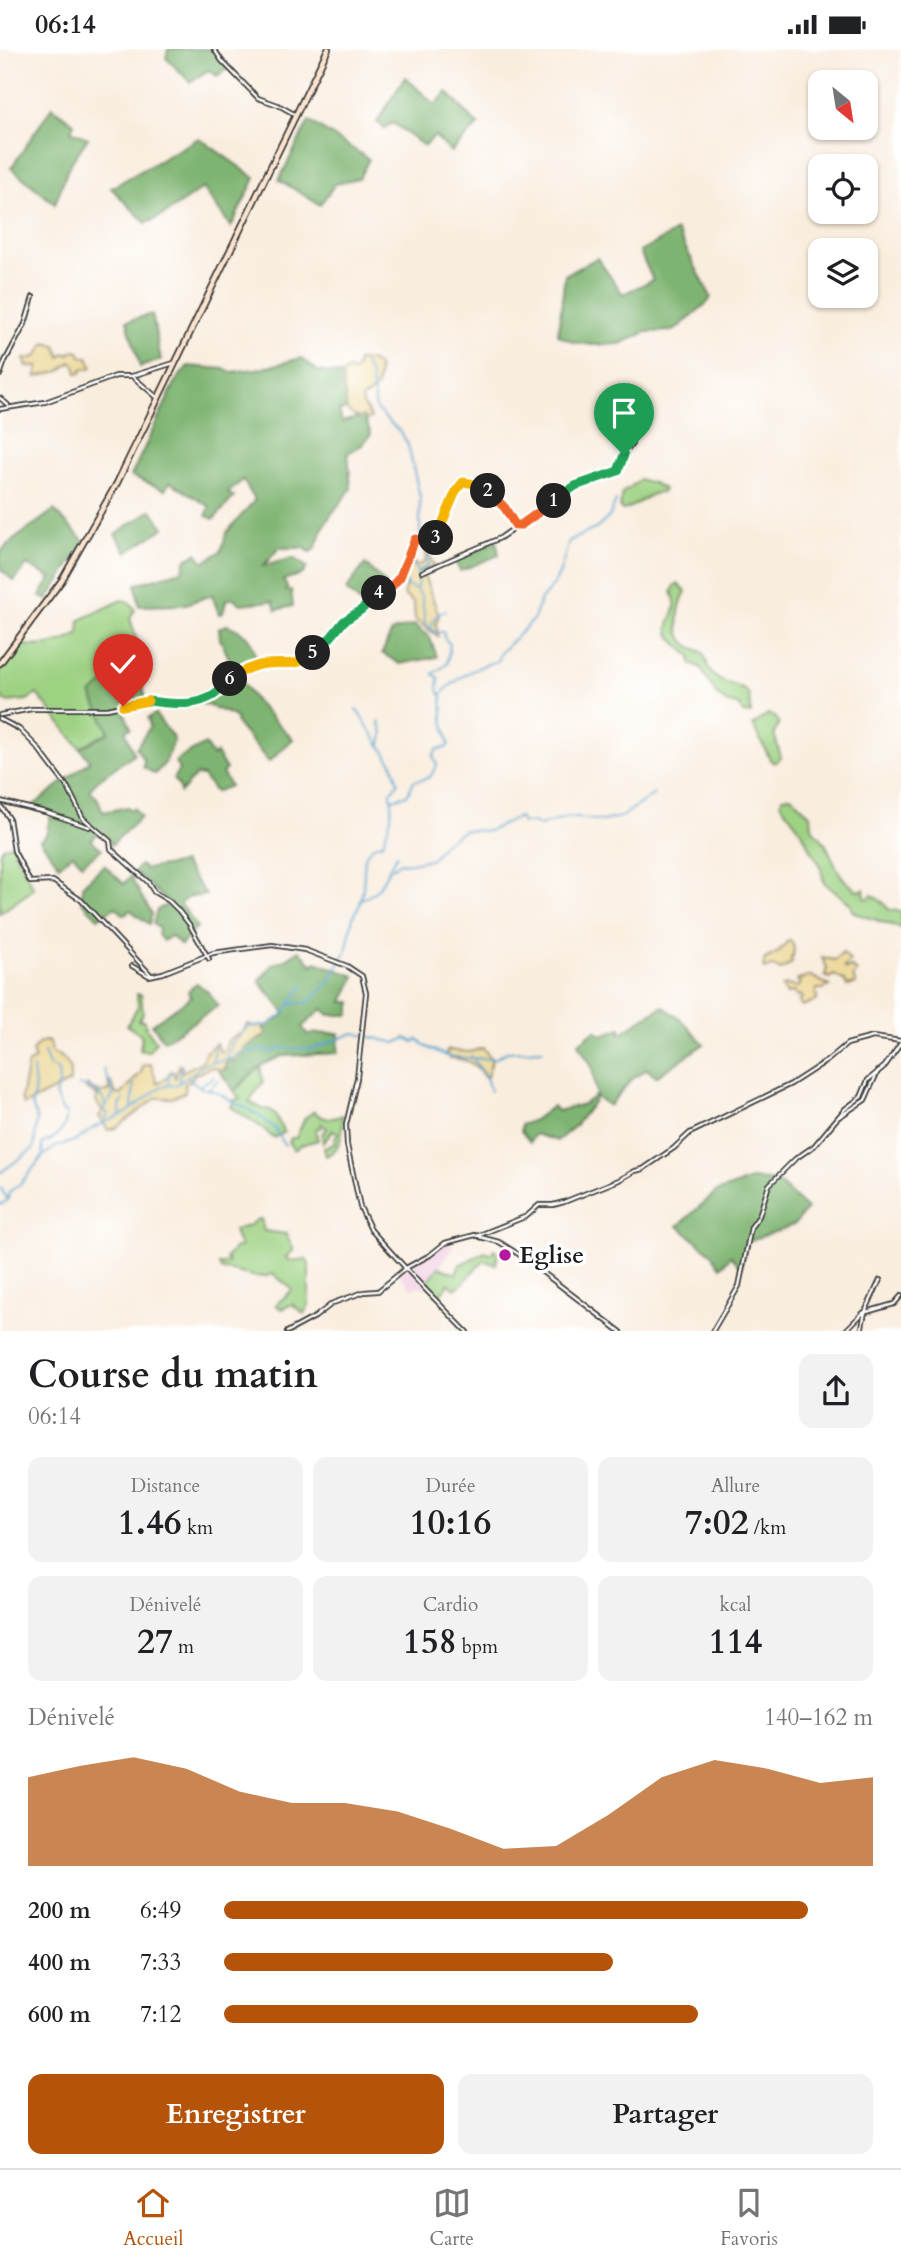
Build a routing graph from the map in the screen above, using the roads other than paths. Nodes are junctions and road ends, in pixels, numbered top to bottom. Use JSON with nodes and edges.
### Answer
{"nodes":[{"id":1,"x":214,"y":49,"type":"edge"},
{"id":2,"x":328,"y":49,"type":"edge"},
{"id":3,"x":296,"y":115,"type":"junction"},
{"id":4,"x":33,"y":297,"type":"dead end"},
{"id":5,"x":176,"y":362,"type":"junction"},
{"id":6,"x":0,"y":375,"type":"edge"},
{"id":7,"x":132,"y":376,"type":"junction"},
{"id":8,"x":0,"y":398,"type":"edge"},
{"id":9,"x":159,"y":398,"type":"junction"},
{"id":10,"x":10,"y":406,"type":"junction"},
{"id":11,"x":0,"y":409,"type":"edge"},
{"id":12,"x":632,"y":444,"type":"dead end"},
{"id":13,"x":521,"y":525,"type":"junction"},
{"id":14,"x":422,"y":572,"type":"dead end"},
{"id":15,"x":0,"y":663,"type":"edge"},
{"id":16,"x":0,"y":717,"type":"edge"},
{"id":17,"x":0,"y":803,"type":"edge"},
{"id":18,"x":95,"y":831,"type":"junction"},
{"id":19,"x":206,"y":955,"type":"junction"},
{"id":20,"x":209,"y":959,"type":"dead end"},
{"id":21,"x":132,"y":966,"type":"dead end"},
{"id":22,"x":155,"y":975,"type":"junction"},
{"id":23,"x":901,"y":1042,"type":"edge"},
{"id":24,"x":477,"y":1236,"type":"junction"},
{"id":25,"x":406,"y":1268,"type":"junction"},
{"id":26,"x":880,"y":1279,"type":"dead end"},
{"id":27,"x":901,"y":1296,"type":"edge"},
{"id":28,"x":865,"y":1313,"type":"junction"},
{"id":29,"x":289,"y":1331,"type":"edge"},
{"id":30,"x":466,"y":1331,"type":"edge"},
{"id":31,"x":620,"y":1331,"type":"edge"},
{"id":32,"x":713,"y":1331,"type":"edge"},
{"id":33,"x":845,"y":1331,"type":"edge"},
{"id":34,"x":861,"y":1331,"type":"edge"}],
"edges":[{"from":1,"to":3,"type":"street"},
{"from":2,"to":3,"type":"main road"},
{"from":3,"to":5,"type":"main road"},
{"from":4,"to":6,"type":"street"},
{"from":5,"to":7,"type":"street"},
{"from":5,"to":9,"type":"main road"},
{"from":7,"to":9,"type":"street"},
{"from":7,"to":10,"type":"street"},
{"from":8,"to":10,"type":"street"},
{"from":9,"to":15,"type":"main road"},
{"from":10,"to":11,"type":"street"},
{"from":12,"to":13,"type":"street"},
{"from":13,"to":14,"type":"street"},
{"from":13,"to":16,"type":"street"},
{"from":16,"to":18,"type":"street"},
{"from":17,"to":18,"type":"street"},
{"from":17,"to":22,"type":"street"},
{"from":18,"to":19,"type":"street"},
{"from":19,"to":20,"type":"street"},
{"from":19,"to":22,"type":"street"},
{"from":19,"to":25,"type":"street"},
{"from":21,"to":22,"type":"street"},
{"from":23,"to":24,"type":"street"},
{"from":23,"to":32,"type":"street"},
{"from":24,"to":25,"type":"street"},
{"from":24,"to":31,"type":"street"},
{"from":25,"to":29,"type":"street"},
{"from":25,"to":30,"type":"street"},
{"from":26,"to":28,"type":"street"},
{"from":27,"to":28,"type":"street"},
{"from":28,"to":33,"type":"street"},
{"from":28,"to":34,"type":"street"}]}
